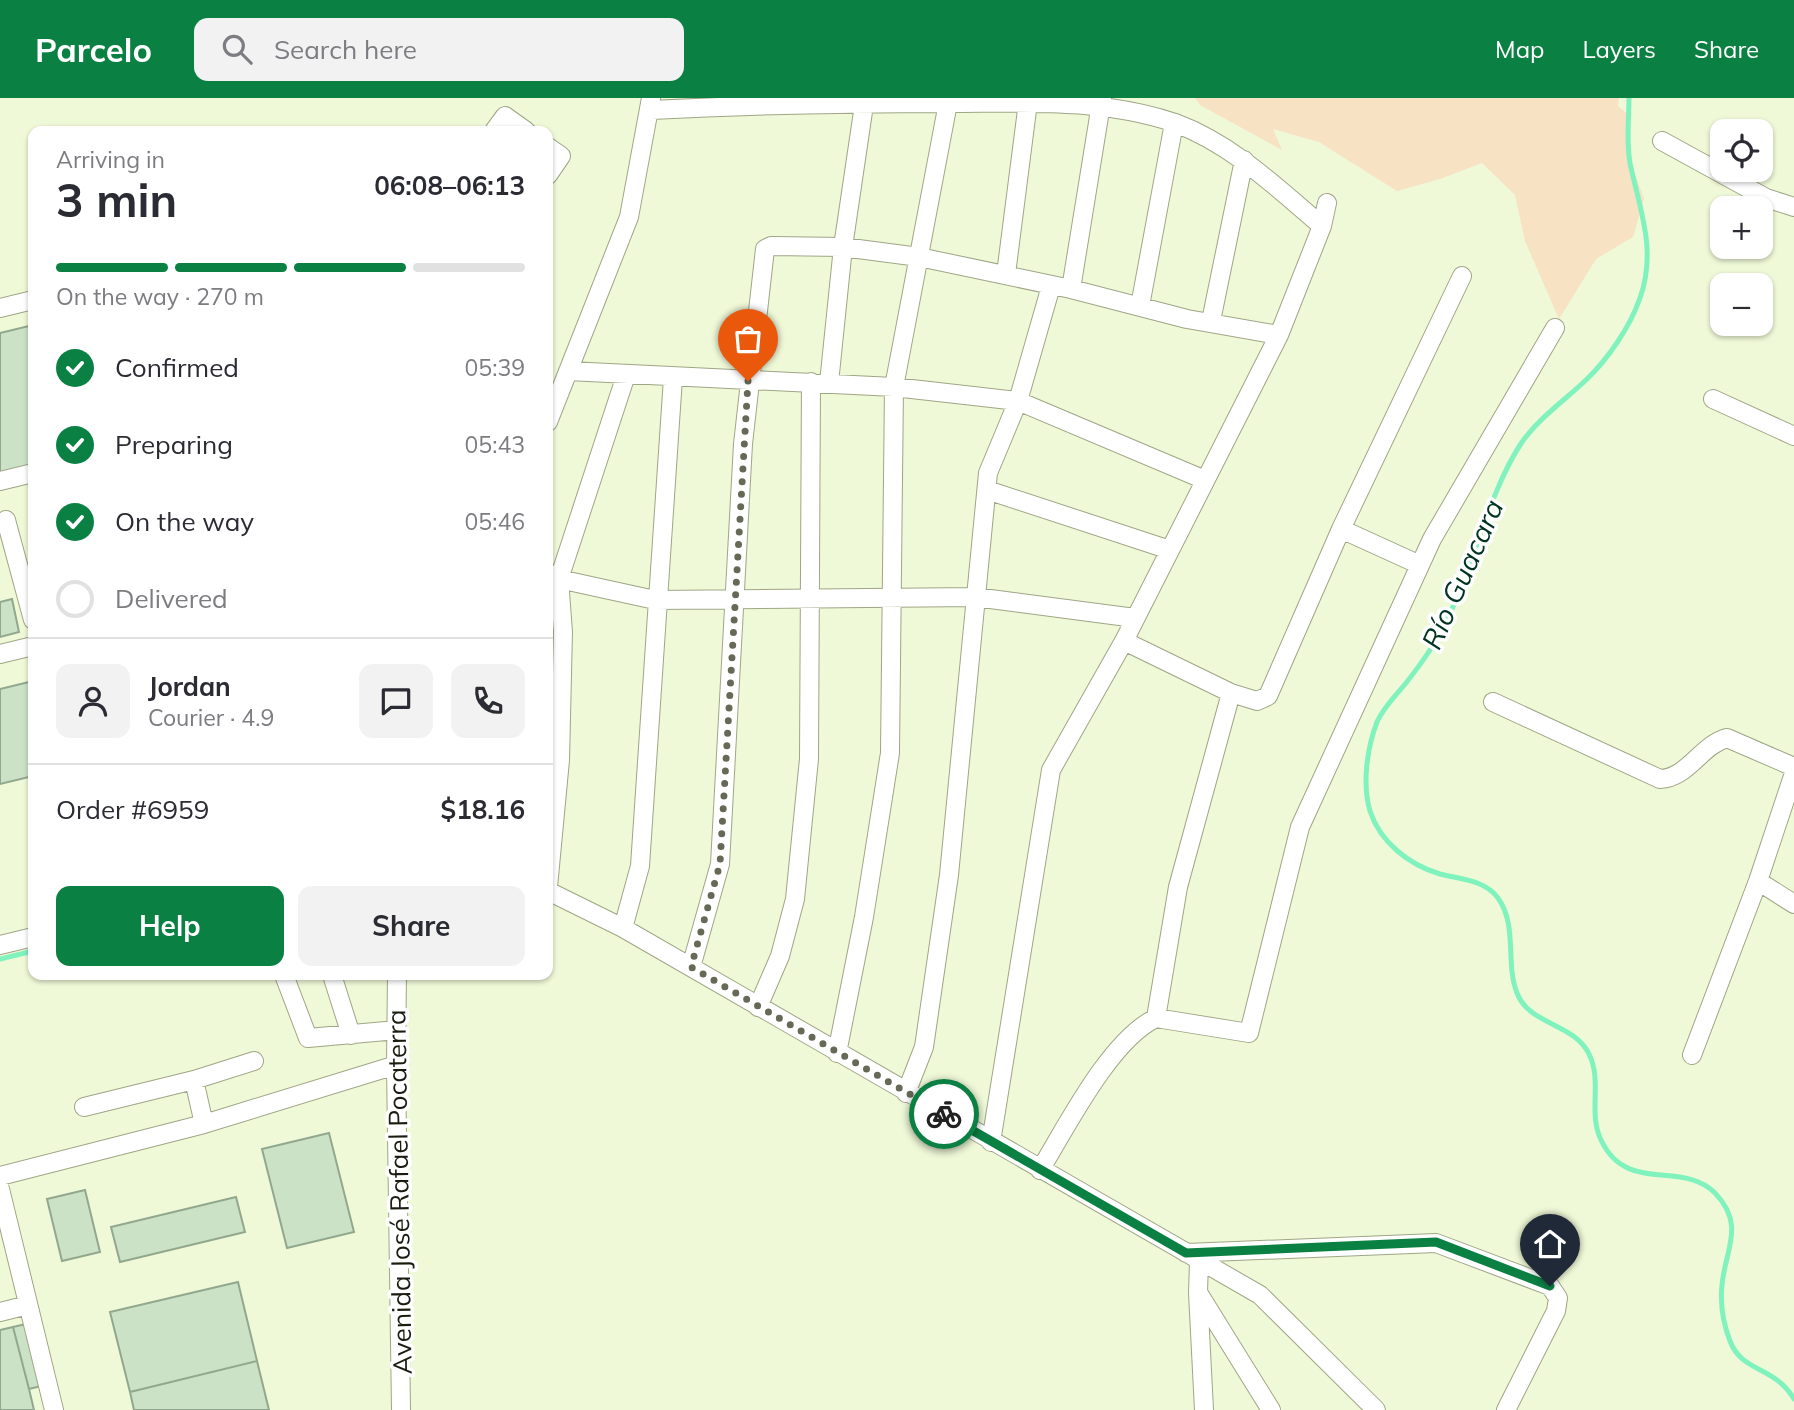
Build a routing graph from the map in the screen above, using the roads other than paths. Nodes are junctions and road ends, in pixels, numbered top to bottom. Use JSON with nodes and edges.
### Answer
{"nodes":[{"id":1,"x":865,"y":100,"type":"edge"},
{"id":2,"x":1101,"y":101,"type":"edge"},
{"id":3,"x":733,"y":102,"type":"edge"},
{"id":4,"x":1028,"y":102,"type":"junction"},
{"id":5,"x":948,"y":103,"type":"junction"},
{"id":6,"x":651,"y":104,"type":"edge"},
{"id":7,"x":1174,"y":123,"type":"junction"},
{"id":8,"x":498,"y":126,"type":"edge"},
{"id":9,"x":519,"y":126,"type":"edge"},
{"id":10,"x":1662,"y":141,"type":"dead end"},
{"id":11,"x":553,"y":150,"type":"edge"},
{"id":12,"x":1244,"y":160,"type":"junction"},
{"id":13,"x":553,"y":168,"type":"edge"},
{"id":14,"x":1327,"y":203,"type":"dead end"},
{"id":15,"x":1794,"y":207,"type":"edge"},
{"id":16,"x":1322,"y":226,"type":"junction"},
{"id":17,"x":843,"y":247,"type":"junction"},
{"id":18,"x":919,"y":257,"type":"junction"},
{"id":19,"x":1006,"y":274,"type":"junction"},
{"id":20,"x":1462,"y":276,"type":"dead end"},
{"id":21,"x":1051,"y":286,"type":"junction"},
{"id":22,"x":1071,"y":289,"type":"junction"},
{"id":23,"x":28,"y":301,"type":"edge"},
{"id":24,"x":1140,"y":306,"type":"junction"},
{"id":25,"x":0,"y":308,"type":"edge"},
{"id":26,"x":1211,"y":321,"type":"junction"},
{"id":27,"x":1555,"y":328,"type":"dead end"},
{"id":28,"x":1279,"y":335,"type":"junction"},
{"id":29,"x":568,"y":371,"type":"junction"},
{"id":30,"x":626,"y":375,"type":"junction"},
{"id":31,"x":673,"y":378,"type":"junction"},
{"id":32,"x":748,"y":381,"type":"junction"},
{"id":33,"x":820,"y":383,"type":"junction"},
{"id":34,"x":894,"y":387,"type":"junction"},
{"id":35,"x":1713,"y":399,"type":"dead end"},
{"id":36,"x":1018,"y":401,"type":"junction"},
{"id":37,"x":553,"y":409,"type":"edge"},
{"id":38,"x":1794,"y":436,"type":"edge"},
{"id":39,"x":28,"y":474,"type":"edge"},
{"id":40,"x":1205,"y":480,"type":"junction"},
{"id":41,"x":0,"y":481,"type":"edge"},
{"id":42,"x":987,"y":490,"type":"junction"},
{"id":43,"x":6,"y":520,"type":"dead end"},
{"id":44,"x":1341,"y":529,"type":"junction"},
{"id":45,"x":1170,"y":550,"type":"junction"},
{"id":46,"x":1420,"y":565,"type":"junction"},
{"id":47,"x":554,"y":576,"type":"edge"},
{"id":48,"x":891,"y":596,"type":"junction"},
{"id":49,"x":735,"y":597,"type":"junction"},
{"id":50,"x":810,"y":597,"type":"junction"},
{"id":51,"x":975,"y":597,"type":"junction"},
{"id":52,"x":655,"y":600,"type":"junction"},
{"id":53,"x":28,"y":601,"type":"edge"},
{"id":54,"x":1135,"y":618,"type":"junction"},
{"id":55,"x":1124,"y":640,"type":"junction"},
{"id":56,"x":28,"y":647,"type":"edge"},
{"id":57,"x":0,"y":654,"type":"edge"},
{"id":58,"x":1231,"y":693,"type":"junction"},
{"id":59,"x":1493,"y":702,"type":"dead end"},
{"id":60,"x":1794,"y":767,"type":"edge"},
{"id":61,"x":1794,"y":773,"type":"edge"},
{"id":62,"x":553,"y":835,"type":"edge"},
{"id":63,"x":1758,"y":881,"type":"junction"},
{"id":64,"x":553,"y":892,"type":"edge"},
{"id":65,"x":1794,"y":904,"type":"edge"},
{"id":66,"x":623,"y":928,"type":"junction"},
{"id":67,"x":28,"y":938,"type":"edge"},
{"id":68,"x":0,"y":945,"type":"edge"},
{"id":69,"x":691,"y":967,"type":"junction"},
{"id":70,"x":286,"y":980,"type":"edge"},
{"id":71,"x":334,"y":980,"type":"edge"},
{"id":72,"x":397,"y":980,"type":"edge"},
{"id":73,"x":758,"y":1007,"type":"junction"},
{"id":74,"x":1156,"y":1018,"type":"junction"},
{"id":75,"x":397,"y":1030,"type":"junction"},
{"id":76,"x":351,"y":1035,"type":"junction"},
{"id":77,"x":837,"y":1053,"type":"junction"},
{"id":78,"x":1692,"y":1055,"type":"dead end"},
{"id":79,"x":254,"y":1061,"type":"dead end"},
{"id":80,"x":396,"y":1065,"type":"junction"},
{"id":81,"x":194,"y":1080,"type":"junction"},
{"id":82,"x":906,"y":1093,"type":"junction"},
{"id":83,"x":85,"y":1107,"type":"dead end"},
{"id":84,"x":204,"y":1124,"type":"junction"},
{"id":85,"x":991,"y":1142,"type":"junction"},
{"id":86,"x":1040,"y":1170,"type":"junction"},
{"id":87,"x":0,"y":1176,"type":"edge"},
{"id":88,"x":0,"y":1189,"type":"edge"},
{"id":89,"x":1193,"y":1257,"type":"junction"},
{"id":90,"x":1198,"y":1293,"type":"junction"},
{"id":91,"x":28,"y":1305,"type":"junction"},
{"id":92,"x":0,"y":1312,"type":"edge"},
{"id":93,"x":54,"y":1410,"type":"edge"},
{"id":94,"x":401,"y":1410,"type":"edge"},
{"id":95,"x":1204,"y":1410,"type":"edge"},
{"id":96,"x":1271,"y":1410,"type":"edge"},
{"id":97,"x":1376,"y":1410,"type":"edge"},
{"id":98,"x":1506,"y":1410,"type":"edge"}],
"edges":[{"from":1,"to":3,"type":"street"},
{"from":1,"to":5,"type":"street"},
{"from":1,"to":17,"type":"street"},
{"from":2,"to":4,"type":"street"},
{"from":2,"to":7,"type":"street"},
{"from":2,"to":22,"type":"street"},
{"from":3,"to":6,"type":"street"},
{"from":4,"to":5,"type":"street"},
{"from":4,"to":19,"type":"street"},
{"from":5,"to":18,"type":"street"},
{"from":6,"to":29,"type":"street"},
{"from":7,"to":12,"type":"street"},
{"from":7,"to":24,"type":"street"},
{"from":8,"to":9,"type":"street"},
{"from":10,"to":15,"type":"street"},
{"from":11,"to":13,"type":"street"},
{"from":12,"to":16,"type":"street"},
{"from":12,"to":26,"type":"street"},
{"from":14,"to":16,"type":"street"},
{"from":16,"to":28,"type":"street"},
{"from":17,"to":18,"type":"street"},
{"from":17,"to":32,"type":"street"},
{"from":17,"to":33,"type":"street"},
{"from":18,"to":19,"type":"street"},
{"from":18,"to":34,"type":"street"},
{"from":19,"to":21,"type":"street"},
{"from":20,"to":44,"type":"street"},
{"from":21,"to":22,"type":"street"},
{"from":21,"to":36,"type":"street"},
{"from":22,"to":24,"type":"street"},
{"from":23,"to":25,"type":"street"},
{"from":24,"to":26,"type":"street"},
{"from":26,"to":28,"type":"street"},
{"from":27,"to":46,"type":"street"},
{"from":28,"to":40,"type":"street"},
{"from":29,"to":30,"type":"street"},
{"from":29,"to":37,"type":"street"},
{"from":30,"to":31,"type":"street"},
{"from":30,"to":47,"type":"street"},
{"from":31,"to":32,"type":"street"},
{"from":31,"to":52,"type":"street"},
{"from":32,"to":33,"type":"street"},
{"from":32,"to":49,"type":"street"},
{"from":33,"to":34,"type":"street"},
{"from":33,"to":50,"type":"street"},
{"from":34,"to":36,"type":"street"},
{"from":34,"to":48,"type":"street"},
{"from":35,"to":38,"type":"street"},
{"from":36,"to":40,"type":"street"},
{"from":36,"to":42,"type":"street"},
{"from":39,"to":41,"type":"street"},
{"from":40,"to":45,"type":"street"},
{"from":42,"to":45,"type":"street"},
{"from":42,"to":51,"type":"street"},
{"from":43,"to":53,"type":"street"},
{"from":44,"to":46,"type":"street"},
{"from":44,"to":58,"type":"street"},
{"from":45,"to":54,"type":"street"},
{"from":46,"to":74,"type":"street"},
{"from":47,"to":52,"type":"street"},
{"from":47,"to":62,"type":"street"},
{"from":48,"to":50,"type":"street"},
{"from":48,"to":51,"type":"street"},
{"from":48,"to":77,"type":"street"},
{"from":49,"to":50,"type":"street"},
{"from":49,"to":52,"type":"street"},
{"from":49,"to":69,"type":"street"},
{"from":50,"to":73,"type":"street"},
{"from":51,"to":54,"type":"street"},
{"from":51,"to":82,"type":"street"},
{"from":52,"to":66,"type":"street"},
{"from":54,"to":55,"type":"street"},
{"from":55,"to":58,"type":"street"},
{"from":55,"to":85,"type":"street"},
{"from":56,"to":57,"type":"street"},
{"from":58,"to":74,"type":"street"},
{"from":59,"to":60,"type":"street"},
{"from":61,"to":63,"type":"street"},
{"from":63,"to":65,"type":"street"},
{"from":63,"to":78,"type":"street"},
{"from":64,"to":66,"type":"street"},
{"from":66,"to":69,"type":"street"},
{"from":67,"to":68,"type":"street"},
{"from":69,"to":73,"type":"street"},
{"from":70,"to":76,"type":"street"},
{"from":71,"to":76,"type":"street"},
{"from":72,"to":75,"type":"street","name":"Avenida José Rafael Pocaterra"},
{"from":73,"to":77,"type":"street"},
{"from":74,"to":86,"type":"street"},
{"from":75,"to":76,"type":"street"},
{"from":75,"to":80,"type":"street","name":"Avenida José Rafael Pocaterra"},
{"from":77,"to":82,"type":"street"},
{"from":79,"to":81,"type":"street"},
{"from":80,"to":84,"type":"street"},
{"from":80,"to":94,"type":"street","name":"Avenida José Rafael Pocaterra"},
{"from":81,"to":83,"type":"street"},
{"from":81,"to":84,"type":"street"},
{"from":82,"to":85,"type":"street"},
{"from":84,"to":87,"type":"street"},
{"from":85,"to":86,"type":"street"},
{"from":86,"to":89,"type":"street"},
{"from":88,"to":91,"type":"street"},
{"from":89,"to":90,"type":"street"},
{"from":89,"to":97,"type":"street"},
{"from":89,"to":98,"type":"street"},
{"from":90,"to":95,"type":"street"},
{"from":90,"to":96,"type":"street"},
{"from":91,"to":92,"type":"street"},
{"from":91,"to":93,"type":"street"}]}
